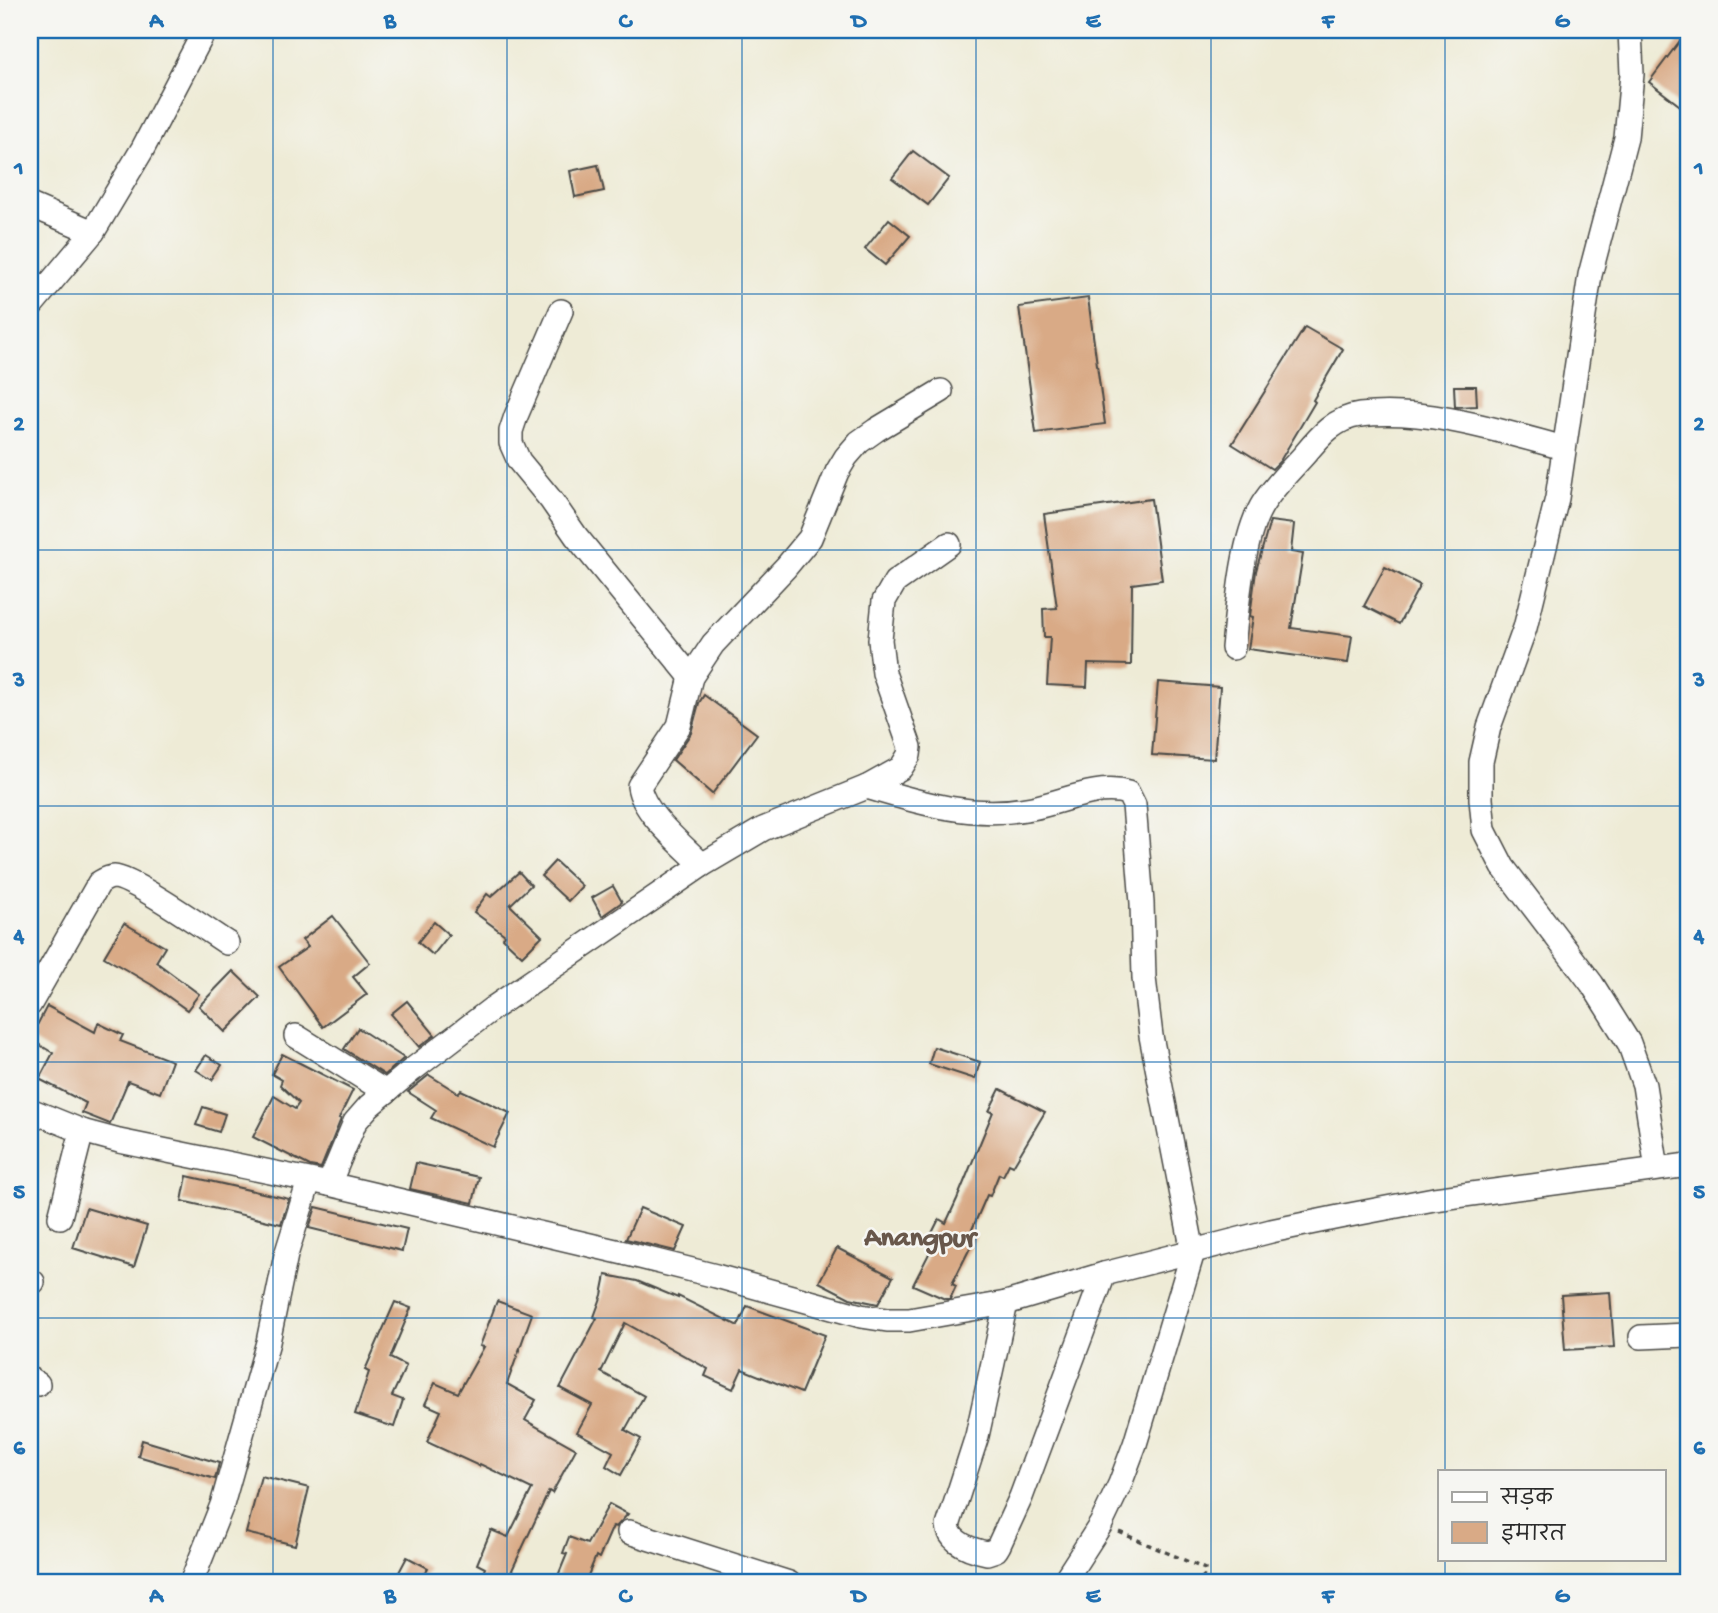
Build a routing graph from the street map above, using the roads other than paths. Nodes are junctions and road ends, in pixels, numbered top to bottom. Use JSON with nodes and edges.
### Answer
{"nodes":[{"id":1,"x":1630,"y":30,"type":"edge"},
{"id":2,"x":195,"y":32,"type":"edge"},
{"id":3,"x":30,"y":205,"type":"edge"},
{"id":4,"x":93,"y":232,"type":"junction"},
{"id":5,"x":30,"y":307,"type":"edge"},
{"id":6,"x":561,"y":312,"type":"dead end"},
{"id":7,"x":941,"y":391,"type":"dead end"},
{"id":8,"x":1563,"y":448,"type":"junction"},
{"id":9,"x":949,"y":544,"type":"dead end"},
{"id":10,"x":1233,"y":648,"type":"dead end"},
{"id":11,"x":691,"y":677,"type":"junction"},
{"id":12,"x":867,"y":787,"type":"junction"},
{"id":13,"x":702,"y":865,"type":"junction"},
{"id":14,"x":227,"y":943,"type":"dead end"},
{"id":15,"x":31,"y":996,"type":"edge"},
{"id":16,"x":296,"y":1036,"type":"dead end"},
{"id":17,"x":386,"y":1092,"type":"junction"},
{"id":18,"x":30,"y":1110,"type":"edge"},
{"id":19,"x":82,"y":1131,"type":"junction"},
{"id":20,"x":1688,"y":1165,"type":"edge"},
{"id":21,"x":1657,"y":1169,"type":"junction"},
{"id":22,"x":319,"y":1183,"type":"junction"},
{"id":23,"x":60,"y":1217,"type":"dead end"},
{"id":24,"x":1193,"y":1252,"type":"junction"},
{"id":25,"x":1104,"y":1274,"type":"junction"},
{"id":26,"x":1006,"y":1303,"type":"junction"},
{"id":27,"x":1688,"y":1335,"type":"edge"},
{"id":28,"x":1642,"y":1337,"type":"dead end"},
{"id":29,"x":629,"y":1532,"type":"dead end"},
{"id":30,"x":191,"y":1583,"type":"edge"},
{"id":31,"x":789,"y":1583,"type":"edge"},
{"id":32,"x":1063,"y":1583,"type":"edge"}],
"edges":[{"from":1,"to":8,"type":"street"},
{"from":2,"to":4,"type":"street"},
{"from":3,"to":4,"type":"street"},
{"from":4,"to":5,"type":"street"},
{"from":6,"to":11,"type":"street"},
{"from":7,"to":11,"type":"street"},
{"from":8,"to":10,"type":"street"},
{"from":8,"to":21,"type":"street"},
{"from":9,"to":12,"type":"street"},
{"from":11,"to":13,"type":"street"},
{"from":12,"to":13,"type":"street"},
{"from":12,"to":24,"type":"street"},
{"from":13,"to":17,"type":"street"},
{"from":14,"to":15,"type":"street"},
{"from":16,"to":17,"type":"street"},
{"from":17,"to":22,"type":"street"},
{"from":18,"to":19,"type":"street"},
{"from":19,"to":22,"type":"street"},
{"from":19,"to":23,"type":"street"},
{"from":20,"to":21,"type":"street"},
{"from":21,"to":24,"type":"street"},
{"from":22,"to":26,"type":"street"},
{"from":22,"to":30,"type":"street"},
{"from":24,"to":25,"type":"street"},
{"from":24,"to":32,"type":"street"},
{"from":25,"to":26,"type":"street"},
{"from":25,"to":26,"type":"street"},
{"from":27,"to":28,"type":"street"},
{"from":29,"to":31,"type":"street"}]}
